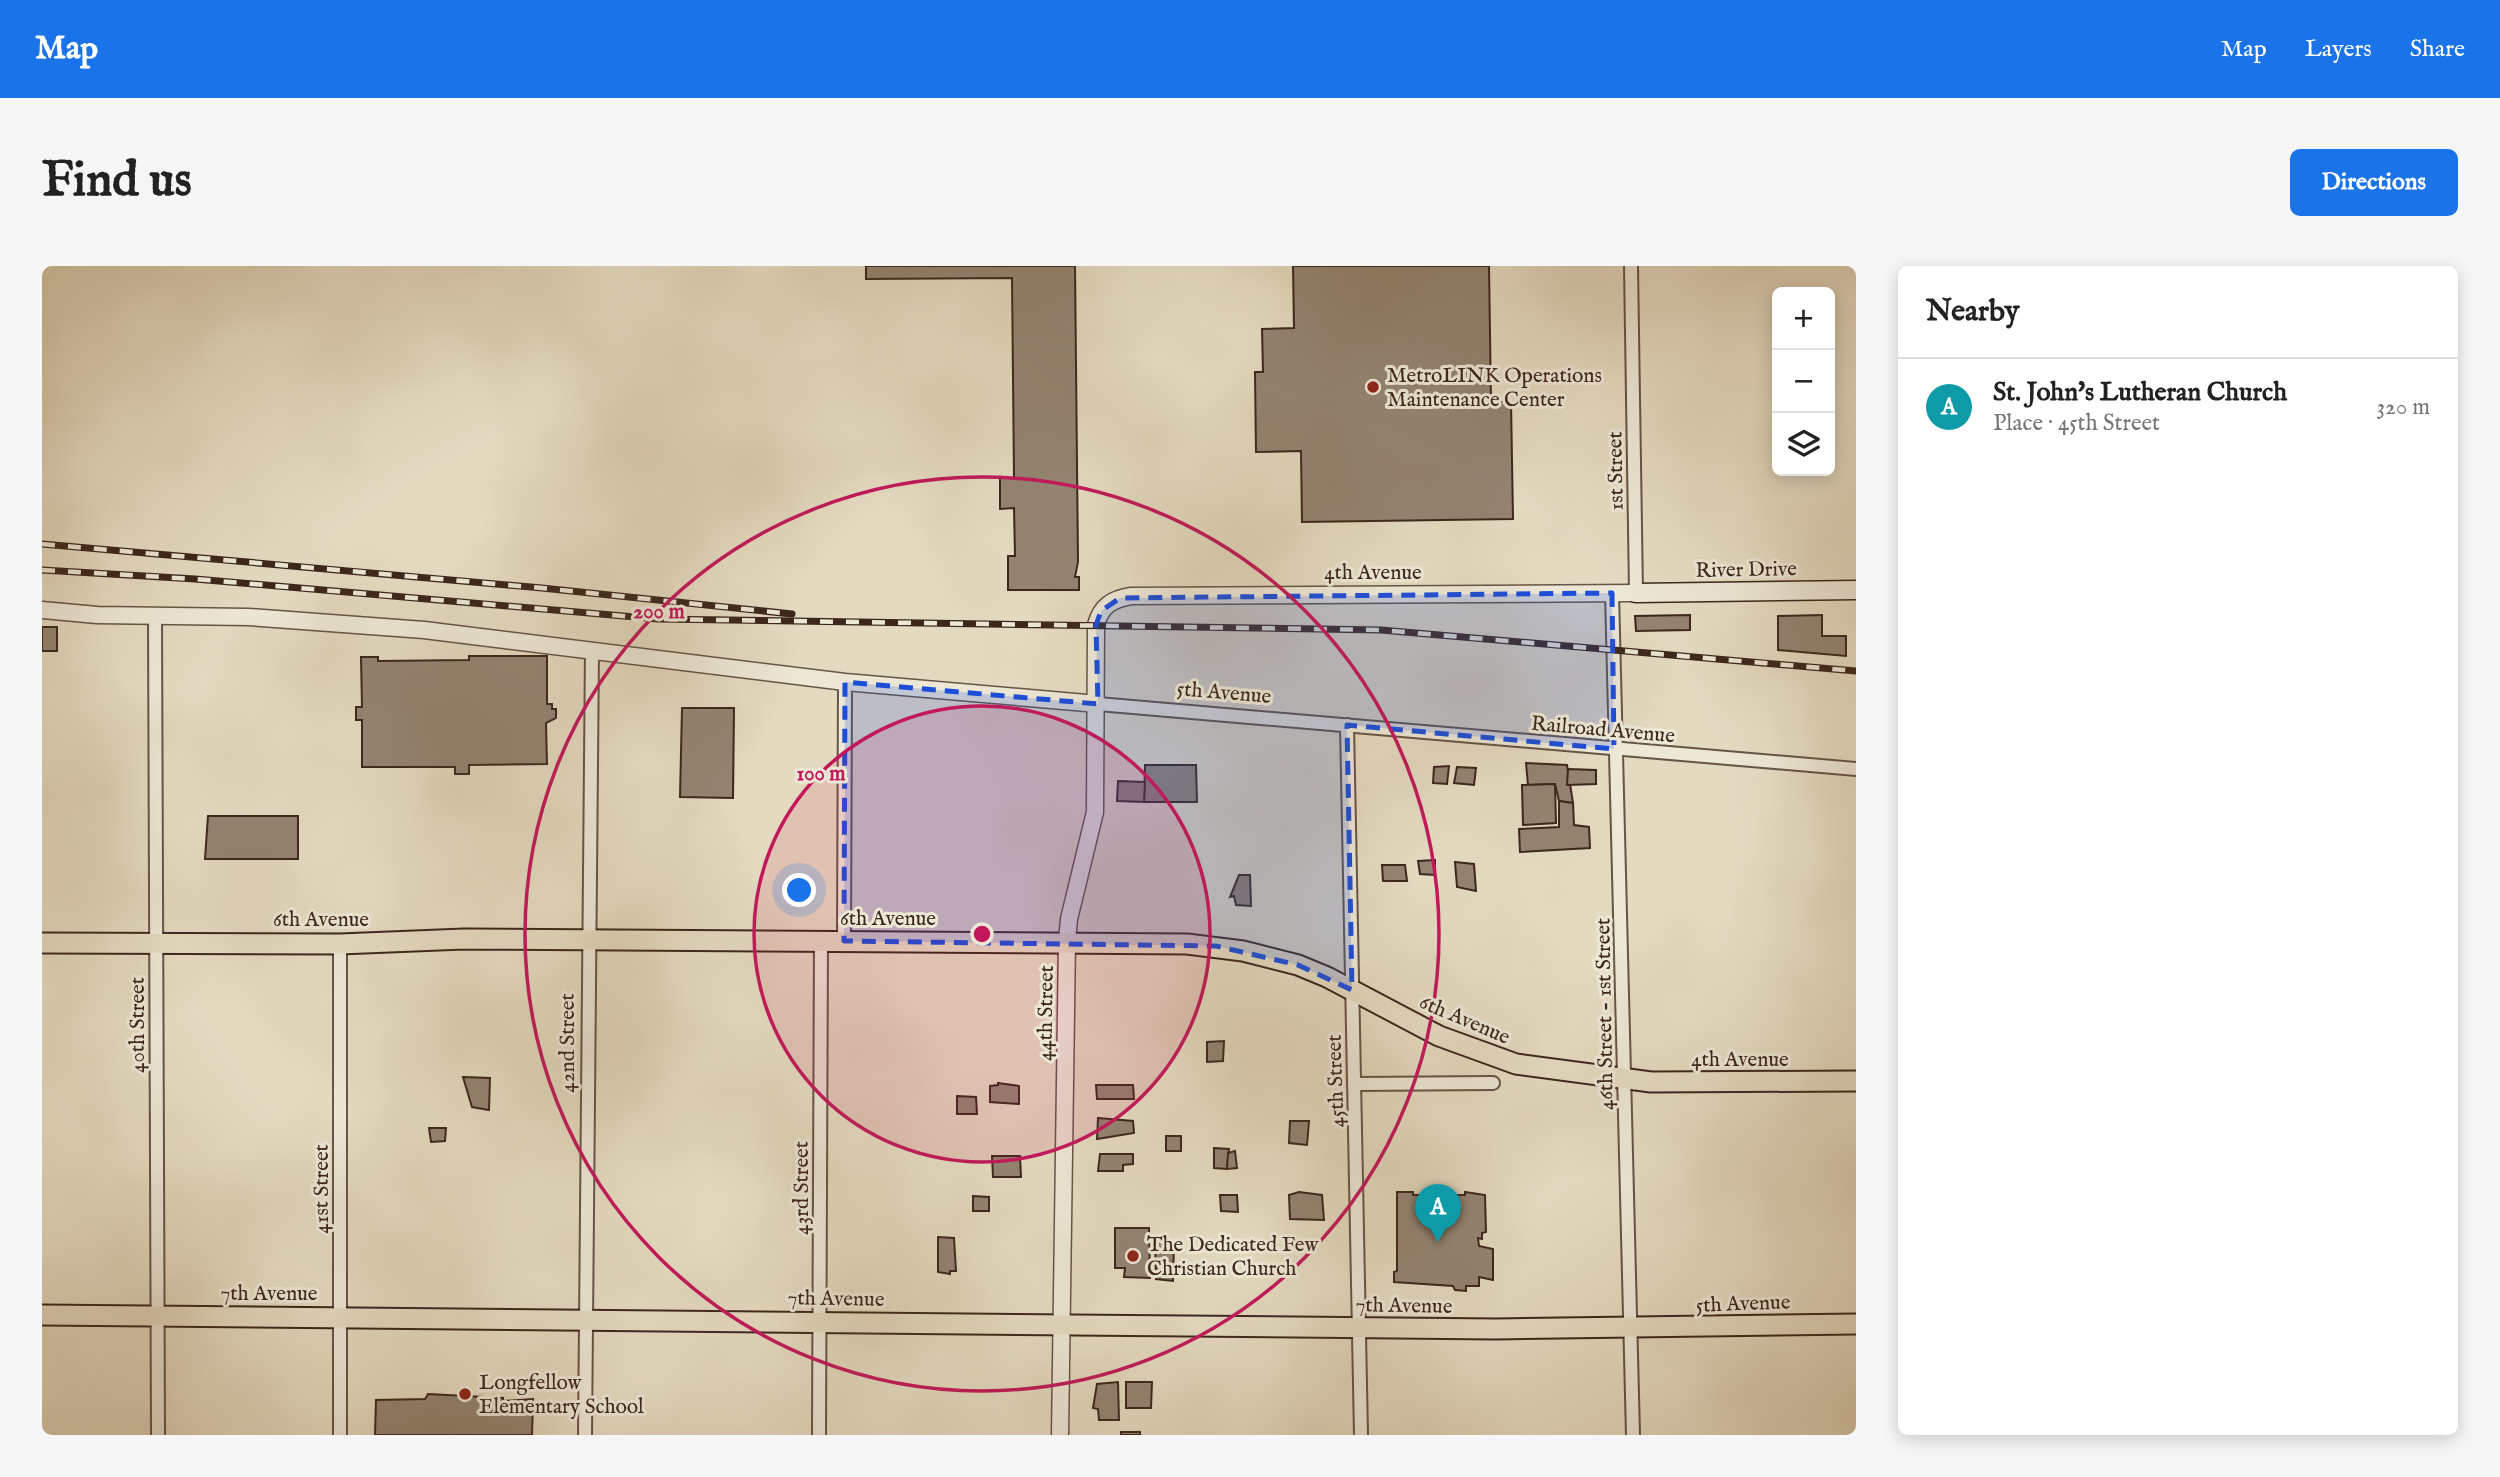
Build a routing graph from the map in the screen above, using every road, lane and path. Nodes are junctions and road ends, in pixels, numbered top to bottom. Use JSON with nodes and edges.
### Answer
{"nodes":[{"id":1,"x":1631,"y":266,"type":"edge"},
{"id":2,"x":1856,"y":590,"type":"edge"},
{"id":3,"x":1612,"y":593,"type":"junction"},
{"id":4,"x":1636,"y":593,"type":"junction"},
{"id":5,"x":1111,"y":601,"type":"joint"},
{"id":6,"x":42,"y":610,"type":"edge"},
{"id":7,"x":155,"y":616,"type":"junction"},
{"id":8,"x":592,"y":650,"type":"junction"},
{"id":9,"x":845,"y":682,"type":"junction"},
{"id":10,"x":1098,"y":704,"type":"junction"},
{"id":11,"x":1347,"y":725,"type":"junction"},
{"id":12,"x":1614,"y":749,"type":"junction"},
{"id":13,"x":1856,"y":769,"type":"edge"},
{"id":14,"x":587,"y":939,"type":"junction"},
{"id":15,"x":821,"y":940,"type":"junction"},
{"id":16,"x":844,"y":941,"type":"junction"},
{"id":17,"x":1067,"y":941,"type":"junction"},
{"id":18,"x":42,"y":943,"type":"edge"},
{"id":19,"x":156,"y":943,"type":"junction"},
{"id":20,"x":340,"y":944,"type":"junction"},
{"id":21,"x":1352,"y":990,"type":"junction"},
{"id":22,"x":1625,"y":1078,"type":"junction"},
{"id":23,"x":1856,"y":1081,"type":"edge"},
{"id":24,"x":1493,"y":1083,"type":"dead end"},
{"id":25,"x":1354,"y":1084,"type":"junction"},
{"id":26,"x":42,"y":1315,"type":"edge"},
{"id":27,"x":156,"y":1315,"type":"junction"},
{"id":28,"x":341,"y":1316,"type":"junction"},
{"id":29,"x":586,"y":1319,"type":"junction"},
{"id":30,"x":820,"y":1321,"type":"junction"},
{"id":31,"x":1061,"y":1323,"type":"junction"},
{"id":32,"x":1856,"y":1324,"type":"edge"},
{"id":33,"x":1359,"y":1327,"type":"junction"},
{"id":34,"x":1630,"y":1329,"type":"junction"},
{"id":35,"x":158,"y":1435,"type":"edge"},
{"id":36,"x":340,"y":1435,"type":"edge"},
{"id":37,"x":585,"y":1435,"type":"edge"},
{"id":38,"x":819,"y":1435,"type":"edge"},
{"id":39,"x":1060,"y":1435,"type":"edge"},
{"id":40,"x":1361,"y":1435,"type":"edge"},
{"id":41,"x":1633,"y":1435,"type":"edge"}],
"edges":[{"from":1,"to":4,"type":"street","name":"1st Street"},
{"from":2,"to":4,"type":"main road","name":"River Drive"},
{"from":3,"to":4,"type":"street","name":"4th Avenue"},
{"from":3,"to":5,"type":"street","name":"4th Avenue"},
{"from":3,"to":12,"type":"street","name":"46th Street - 1st Street"},
{"from":5,"to":10,"type":"street","name":"44th Street"},
{"from":6,"to":7,"type":"street"},
{"from":7,"to":8,"type":"street"},
{"from":7,"to":19,"type":"street","name":"40th Street"},
{"from":8,"to":9,"type":"street"},
{"from":8,"to":14,"type":"street","name":"42nd Street"},
{"from":9,"to":10,"type":"street"},
{"from":9,"to":16,"type":"street"},
{"from":10,"to":11,"type":"street","name":"5th Avenue"},
{"from":10,"to":17,"type":"street","name":"44th Street"},
{"from":11,"to":12,"type":"street","name":"Railroad Avenue"},
{"from":11,"to":21,"type":"street","name":"45th Street"},
{"from":12,"to":13,"type":"street","name":"Railroad Avenue"},
{"from":12,"to":22,"type":"street","name":"46th Street - 1st Street"},
{"from":14,"to":15,"type":"main road","name":"6th Avenue"},
{"from":14,"to":20,"type":"main road","name":"6th Avenue"},
{"from":14,"to":29,"type":"street","name":"42nd Street"},
{"from":15,"to":16,"type":"main road","name":"6th Avenue"},
{"from":15,"to":30,"type":"street","name":"43rd Street"},
{"from":16,"to":17,"type":"main road","name":"6th Avenue"},
{"from":17,"to":21,"type":"main road","name":"6th Avenue"},
{"from":17,"to":31,"type":"street","name":"44th Street"},
{"from":18,"to":19,"type":"main road","name":"6th Avenue"},
{"from":19,"to":20,"type":"main road","name":"6th Avenue"},
{"from":19,"to":27,"type":"street","name":"40th Street"},
{"from":20,"to":28,"type":"street","name":"41st Street"},
{"from":21,"to":22,"type":"main road","name":"6th Avenue"},
{"from":21,"to":25,"type":"street","name":"45th Street"},
{"from":22,"to":23,"type":"main road","name":"4th Avenue"},
{"from":22,"to":34,"type":"street","name":"46th Street - 1st Street"},
{"from":24,"to":25,"type":"street"},
{"from":25,"to":33,"type":"street","name":"45th Street"},
{"from":26,"to":27,"type":"main road","name":"7th Avenue"},
{"from":27,"to":28,"type":"main road","name":"7th Avenue"},
{"from":27,"to":35,"type":"street","name":"40th Street"},
{"from":28,"to":29,"type":"main road","name":"7th Avenue"},
{"from":28,"to":36,"type":"street","name":"41st Street"},
{"from":29,"to":30,"type":"main road","name":"7th Avenue"},
{"from":29,"to":37,"type":"street","name":"42nd Street"},
{"from":30,"to":31,"type":"main road","name":"7th Avenue"},
{"from":30,"to":38,"type":"street","name":"43rd Street"},
{"from":31,"to":33,"type":"main road","name":"7th Avenue"},
{"from":31,"to":39,"type":"street","name":"44th Street"},
{"from":32,"to":34,"type":"main road","name":"5th Avenue"},
{"from":33,"to":34,"type":"main road","name":"7th Avenue"},
{"from":33,"to":40,"type":"street","name":"45th Street"},
{"from":34,"to":41,"type":"street","name":"46th Street - 1st Street"}]}
